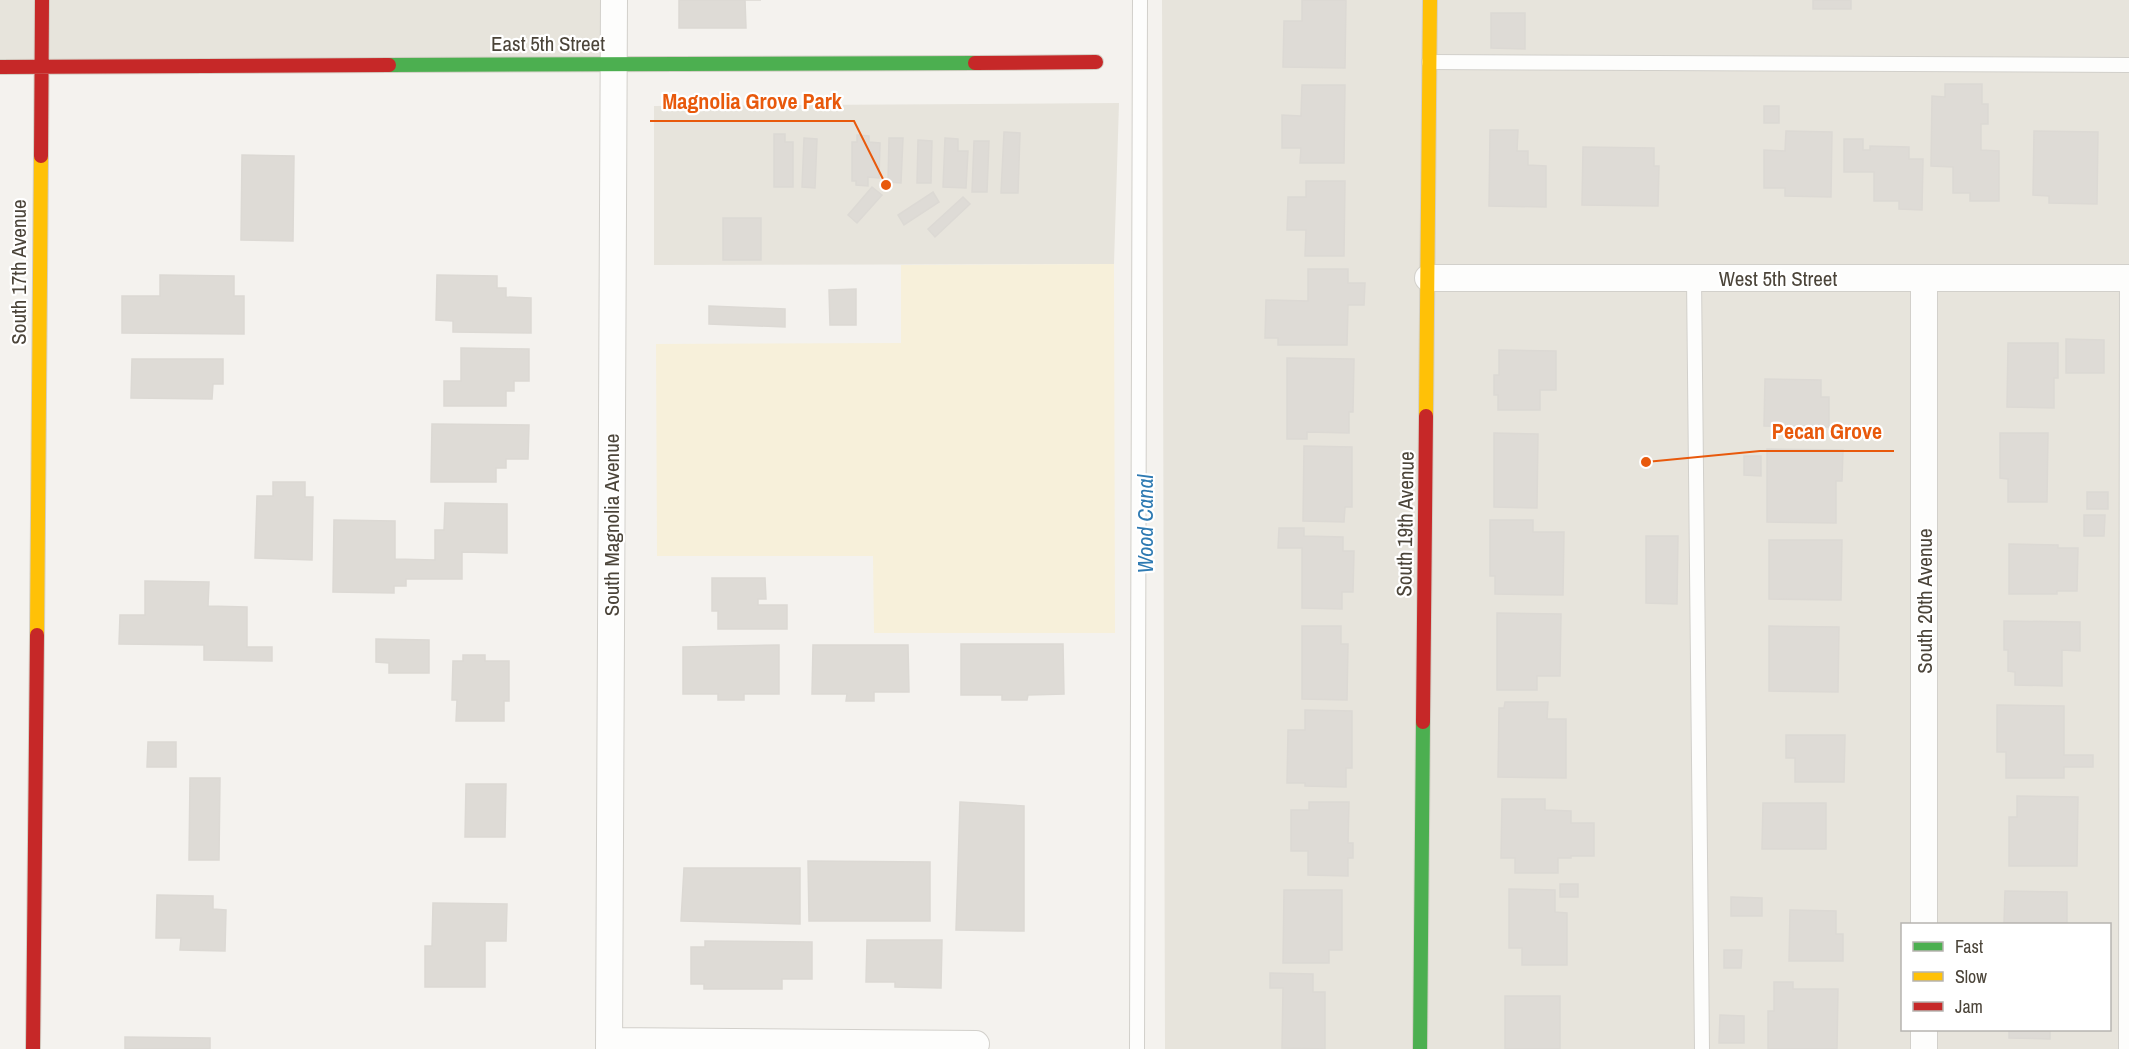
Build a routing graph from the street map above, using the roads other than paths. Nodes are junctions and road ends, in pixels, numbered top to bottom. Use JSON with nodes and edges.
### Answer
{"nodes":[{"id":1,"x":42,"y":0,"type":"edge"},
{"id":2,"x":614,"y":0,"type":"edge"},
{"id":3,"x":1140,"y":0,"type":"edge"},
{"id":4,"x":1430,"y":0,"type":"edge"},
{"id":5,"x":1096,"y":62,"type":"dead end"},
{"id":6,"x":1429,"y":62,"type":"junction"},
{"id":7,"x":613,"y":63,"type":"junction"},
{"id":8,"x":2129,"y":65,"type":"edge"},
{"id":9,"x":0,"y":67,"type":"edge"},
{"id":10,"x":41,"y":67,"type":"junction"},
{"id":11,"x":1428,"y":278,"type":"junction"},
{"id":12,"x":1694,"y":278,"type":"junction"},
{"id":13,"x":1924,"y":278,"type":"junction"},
{"id":14,"x":2128,"y":278,"type":"edge"},
{"id":15,"x":1924,"y":923,"type":"edge"},
{"id":16,"x":1924,"y":1031,"type":"edge"},
{"id":17,"x":975,"y":1044,"type":"dead end"},
{"id":18,"x":609,"y":1045,"type":"edge"},
{"id":19,"x":33,"y":1049,"type":"edge"},
{"id":20,"x":1137,"y":1049,"type":"edge"},
{"id":21,"x":1420,"y":1049,"type":"edge"},
{"id":22,"x":1702,"y":1049,"type":"edge"},
{"id":23,"x":1924,"y":1049,"type":"edge"},
{"id":24,"x":2126,"y":1049,"type":"edge"}],
"edges":[{"from":1,"to":10,"type":"street","name":"South 17th Avenue"},
{"from":2,"to":7,"type":"street","name":"South Magnolia Avenue"},
{"from":3,"to":20,"type":"lane"},
{"from":4,"to":6,"type":"street","name":"South 19th Avenue"},
{"from":5,"to":7,"type":"street","name":"East 5th Street"},
{"from":6,"to":8,"type":"lane"},
{"from":6,"to":11,"type":"street","name":"South 19th Avenue"},
{"from":7,"to":10,"type":"street","name":"East 5th Street"},
{"from":7,"to":18,"type":"street","name":"South Magnolia Avenue"},
{"from":9,"to":10,"type":"street","name":"East 5th Street"},
{"from":10,"to":19,"type":"street","name":"South 17th Avenue"},
{"from":11,"to":12,"type":"street","name":"West 5th Street"},
{"from":11,"to":21,"type":"street","name":"South 19th Avenue"},
{"from":12,"to":13,"type":"street","name":"West 5th Street"},
{"from":12,"to":22,"type":"lane"},
{"from":13,"to":14,"type":"street","name":"West 5th Street"},
{"from":13,"to":15,"type":"street","name":"South 20th Avenue"},
{"from":14,"to":24,"type":"lane"},
{"from":16,"to":23,"type":"street"},
{"from":17,"to":18,"type":"street"}]}
